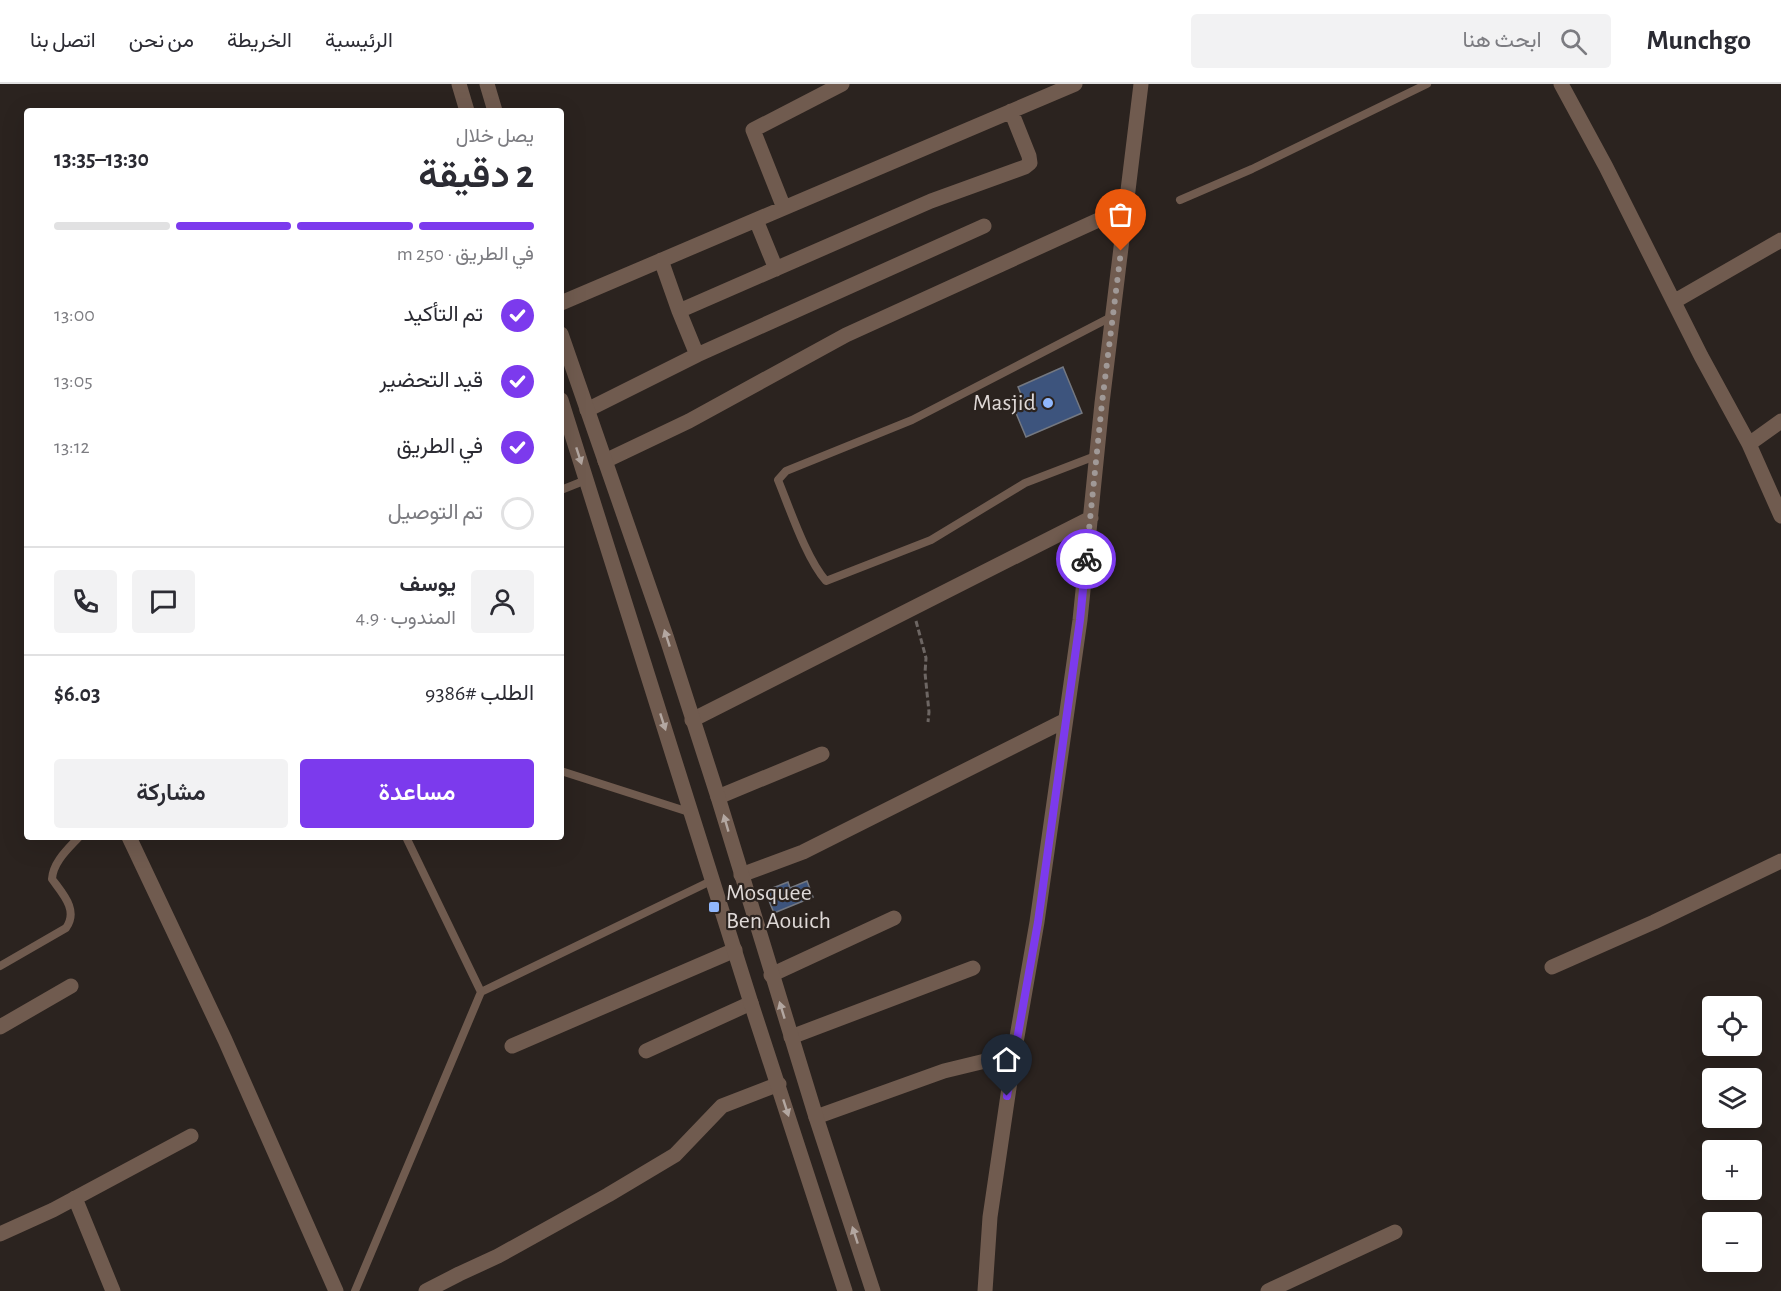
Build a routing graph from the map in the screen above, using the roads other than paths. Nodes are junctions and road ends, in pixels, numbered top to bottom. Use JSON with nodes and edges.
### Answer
{"nodes":[{"id":1,"x":459,"y":84,"type":"edge"},
{"id":2,"x":487,"y":84,"type":"edge"},
{"id":3,"x":842,"y":84,"type":"edge"},
{"id":4,"x":1075,"y":84,"type":"edge"},
{"id":5,"x":1141,"y":84,"type":"edge"},
{"id":6,"x":1427,"y":84,"type":"edge"},
{"id":7,"x":1561,"y":84,"type":"edge"},
{"id":8,"x":466,"y":108,"type":"edge"},
{"id":9,"x":494,"y":108,"type":"edge"},
{"id":10,"x":1011,"y":111,"type":"junction"},
{"id":11,"x":1180,"y":200,"type":"dead end"},
{"id":12,"x":1126,"y":207,"type":"junction"},
{"id":13,"x":784,"y":208,"type":"junction"},
{"id":14,"x":756,"y":220,"type":"junction"},
{"id":15,"x":984,"y":226,"type":"dead end"},
{"id":16,"x":1781,"y":240,"type":"edge"},
{"id":17,"x":661,"y":260,"type":"junction"},
{"id":18,"x":776,"y":269,"type":"junction"},
{"id":19,"x":1675,"y":301,"type":"junction"},
{"id":20,"x":564,"y":302,"type":"edge"},
{"id":21,"x":679,"y":311,"type":"junction"},
{"id":22,"x":1113,"y":316,"type":"junction"},
{"id":23,"x":564,"y":343,"type":"edge"},
{"id":24,"x":697,"y":356,"type":"junction"},
{"id":25,"x":564,"y":410,"type":"edge"},
{"id":26,"x":587,"y":410,"type":"junction"},
{"id":27,"x":1781,"y":421,"type":"edge"},
{"id":28,"x":1749,"y":444,"type":"junction"},
{"id":29,"x":1098,"y":455,"type":"junction"},
{"id":30,"x":605,"y":461,"type":"junction"},
{"id":31,"x":586,"y":480,"type":"junction"},
{"id":32,"x":564,"y":489,"type":"edge"},
{"id":33,"x":1781,"y":516,"type":"edge"},
{"id":34,"x":1091,"y":518,"type":"junction"},
{"id":35,"x":645,"y":573,"type":"junction"},
{"id":36,"x":619,"y":583,"type":"junction"},
{"id":37,"x":692,"y":720,"type":"junction"},
{"id":38,"x":1065,"y":721,"type":"junction"},
{"id":39,"x":822,"y":754,"type":"dead end"},
{"id":40,"x":564,"y":772,"type":"edge"},
{"id":41,"x":718,"y":797,"type":"junction"},
{"id":42,"x":692,"y":813,"type":"junction"},
{"id":43,"x":76,"y":840,"type":"edge"},
{"id":44,"x":130,"y":840,"type":"edge"},
{"id":45,"x":407,"y":840,"type":"edge"},
{"id":46,"x":1781,"y":861,"type":"edge"},
{"id":47,"x":741,"y":875,"type":"junction"},
{"id":48,"x":713,"y":880,"type":"junction"},
{"id":49,"x":894,"y":918,"type":"dead end"},
{"id":50,"x":735,"y":950,"type":"junction"},
{"id":51,"x":0,"y":966,"type":"edge"},
{"id":52,"x":1552,"y":967,"type":"dead end"},
{"id":53,"x":973,"y":968,"type":"dead end"},
{"id":54,"x":771,"y":975,"type":"junction"},
{"id":55,"x":71,"y":986,"type":"dead end"},
{"id":56,"x":481,"y":992,"type":"junction"},
{"id":57,"x":751,"y":1003,"type":"junction"},
{"id":58,"x":0,"y":1027,"type":"edge"},
{"id":59,"x":791,"y":1037,"type":"junction"},
{"id":60,"x":512,"y":1046,"type":"dead end"},
{"id":61,"x":646,"y":1051,"type":"dead end"},
{"id":62,"x":1014,"y":1054,"type":"junction"},
{"id":63,"x":778,"y":1084,"type":"junction"},
{"id":64,"x":816,"y":1117,"type":"junction"},
{"id":65,"x":191,"y":1136,"type":"dead end"},
{"id":66,"x":75,"y":1198,"type":"junction"},
{"id":67,"x":1395,"y":1232,"type":"dead end"},
{"id":68,"x":0,"y":1234,"type":"edge"},
{"id":69,"x":112,"y":1291,"type":"edge"},
{"id":70,"x":336,"y":1291,"type":"edge"},
{"id":71,"x":355,"y":1291,"type":"edge"},
{"id":72,"x":426,"y":1291,"type":"edge"},
{"id":73,"x":845,"y":1291,"type":"edge"},
{"id":74,"x":873,"y":1291,"type":"edge"},
{"id":75,"x":985,"y":1291,"type":"edge"},
{"id":76,"x":1268,"y":1291,"type":"edge"}],
"edges":[{"from":1,"to":8,"type":"street"},
{"from":2,"to":9,"type":"street"},
{"from":3,"to":13,"type":"street"},
{"from":4,"to":10,"type":"street"},
{"from":5,"to":12,"type":"street"},
{"from":6,"to":11,"type":"lane"},
{"from":7,"to":19,"type":"street"},
{"from":10,"to":13,"type":"street"},
{"from":10,"to":18,"type":"street"},
{"from":12,"to":22,"type":"street"},
{"from":12,"to":30,"type":"street"},
{"from":13,"to":14,"type":"street"},
{"from":14,"to":17,"type":"street"},
{"from":14,"to":18,"type":"street"},
{"from":15,"to":24,"type":"street"},
{"from":16,"to":19,"type":"street"},
{"from":17,"to":20,"type":"street"},
{"from":17,"to":21,"type":"street"},
{"from":18,"to":21,"type":"street"},
{"from":19,"to":28,"type":"street"},
{"from":21,"to":24,"type":"street"},
{"from":22,"to":29,"type":"street"},
{"from":22,"to":29,"type":"lane"},
{"from":23,"to":26,"type":"street"},
{"from":24,"to":26,"type":"street"},
{"from":25,"to":31,"type":"street","one_way":true},
{"from":26,"to":30,"type":"street"},
{"from":27,"to":28,"type":"street"},
{"from":28,"to":33,"type":"street"},
{"from":29,"to":34,"type":"street"},
{"from":30,"to":35,"type":"street"},
{"from":31,"to":32,"type":"lane"},
{"from":31,"to":36,"type":"street"},
{"from":34,"to":37,"type":"street"},
{"from":34,"to":38,"type":"street"},
{"from":35,"to":36,"type":"street"},
{"from":37,"to":35,"type":"street","one_way":true},
{"from":36,"to":42,"type":"street","one_way":true},
{"from":37,"to":41,"type":"street"},
{"from":38,"to":47,"type":"street"},
{"from":38,"to":62,"type":"street"},
{"from":39,"to":41,"type":"street"},
{"from":40,"to":42,"type":"lane"},
{"from":47,"to":41,"type":"street","one_way":true},
{"from":42,"to":48,"type":"street"},
{"from":43,"to":51,"type":"lane"},
{"from":44,"to":70,"type":"street"},
{"from":45,"to":56,"type":"lane"},
{"from":46,"to":52,"type":"street"},
{"from":47,"to":54,"type":"street"},
{"from":48,"to":50,"type":"street"},
{"from":48,"to":56,"type":"lane"},
{"from":49,"to":54,"type":"street"},
{"from":50,"to":57,"type":"street"},
{"from":50,"to":60,"type":"street"},
{"from":53,"to":59,"type":"street"},
{"from":59,"to":54,"type":"street","one_way":true},
{"from":55,"to":58,"type":"street"},
{"from":56,"to":71,"type":"lane"},
{"from":57,"to":61,"type":"street"},
{"from":57,"to":63,"type":"street"},
{"from":59,"to":64,"type":"street"},
{"from":62,"to":64,"type":"street"},
{"from":62,"to":75,"type":"street"},
{"from":63,"to":72,"type":"street"},
{"from":63,"to":73,"type":"street","one_way":true},
{"from":74,"to":64,"type":"street","one_way":true},
{"from":65,"to":66,"type":"street"},
{"from":66,"to":68,"type":"street"},
{"from":66,"to":69,"type":"street"},
{"from":67,"to":76,"type":"street"}]}
